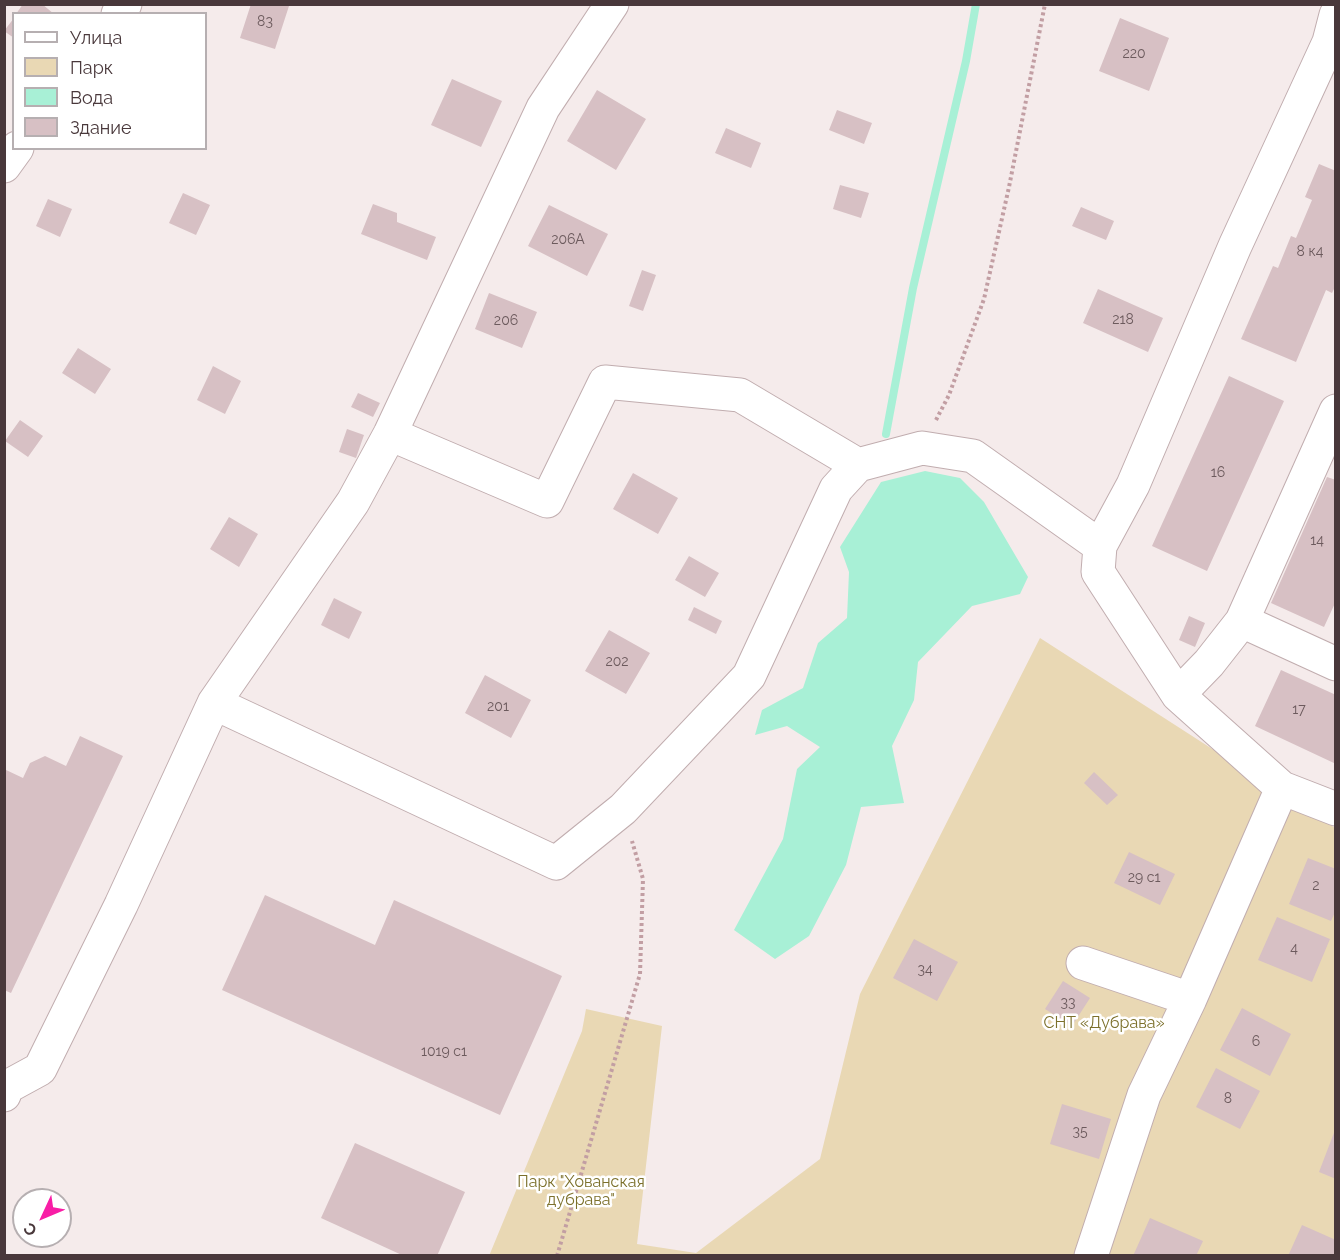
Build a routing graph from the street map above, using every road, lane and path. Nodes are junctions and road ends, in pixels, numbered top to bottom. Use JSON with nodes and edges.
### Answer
{"nodes":[{"id":1,"x":612,"y":4,"type":"edge"},
{"id":2,"x":1045,"y":4,"type":"edge"},
{"id":3,"x":1335,"y":15,"type":"edge"},
{"id":4,"x":16,"y":150,"type":"edge"},
{"id":5,"x":4,"y":166,"type":"edge"},
{"id":6,"x":1335,"y":411,"type":"edge"},
{"id":7,"x":390,"y":434,"type":"junction"},
{"id":8,"x":922,"y":448,"type":"junction"},
{"id":9,"x":858,"y":465,"type":"junction"},
{"id":10,"x":1100,"y":546,"type":"junction"},
{"id":11,"x":1242,"y":621,"type":"junction"},
{"id":12,"x":1335,"y":664,"type":"edge"},
{"id":13,"x":1178,"y":695,"type":"junction"},
{"id":14,"x":214,"y":703,"type":"junction"},
{"id":15,"x":1282,"y":788,"type":"junction"},
{"id":16,"x":623,"y":809,"type":"junction"},
{"id":17,"x":1335,"y":809,"type":"edge"},
{"id":18,"x":1083,"y":963,"type":"dead end"},
{"id":19,"x":1190,"y":999,"type":"junction"},
{"id":20,"x":5,"y":1089,"type":"edge"},
{"id":21,"x":557,"y":1256,"type":"edge"},
{"id":22,"x":1091,"y":1256,"type":"edge"}],
"edges":[{"from":1,"to":7,"type":"street"},
{"from":2,"to":8,"type":"path"},
{"from":3,"to":10,"type":"street"},
{"from":4,"to":5,"type":"street"},
{"from":6,"to":11,"type":"street"},
{"from":7,"to":9,"type":"street"},
{"from":7,"to":14,"type":"street"},
{"from":8,"to":9,"type":"street"},
{"from":8,"to":10,"type":"street"},
{"from":9,"to":16,"type":"street"},
{"from":10,"to":13,"type":"street"},
{"from":11,"to":12,"type":"street"},
{"from":11,"to":13,"type":"street"},
{"from":13,"to":15,"type":"street"},
{"from":14,"to":16,"type":"street"},
{"from":14,"to":20,"type":"street"},
{"from":15,"to":17,"type":"street"},
{"from":15,"to":19,"type":"street"},
{"from":16,"to":21,"type":"path"},
{"from":18,"to":19,"type":"street"},
{"from":19,"to":22,"type":"street"}]}
